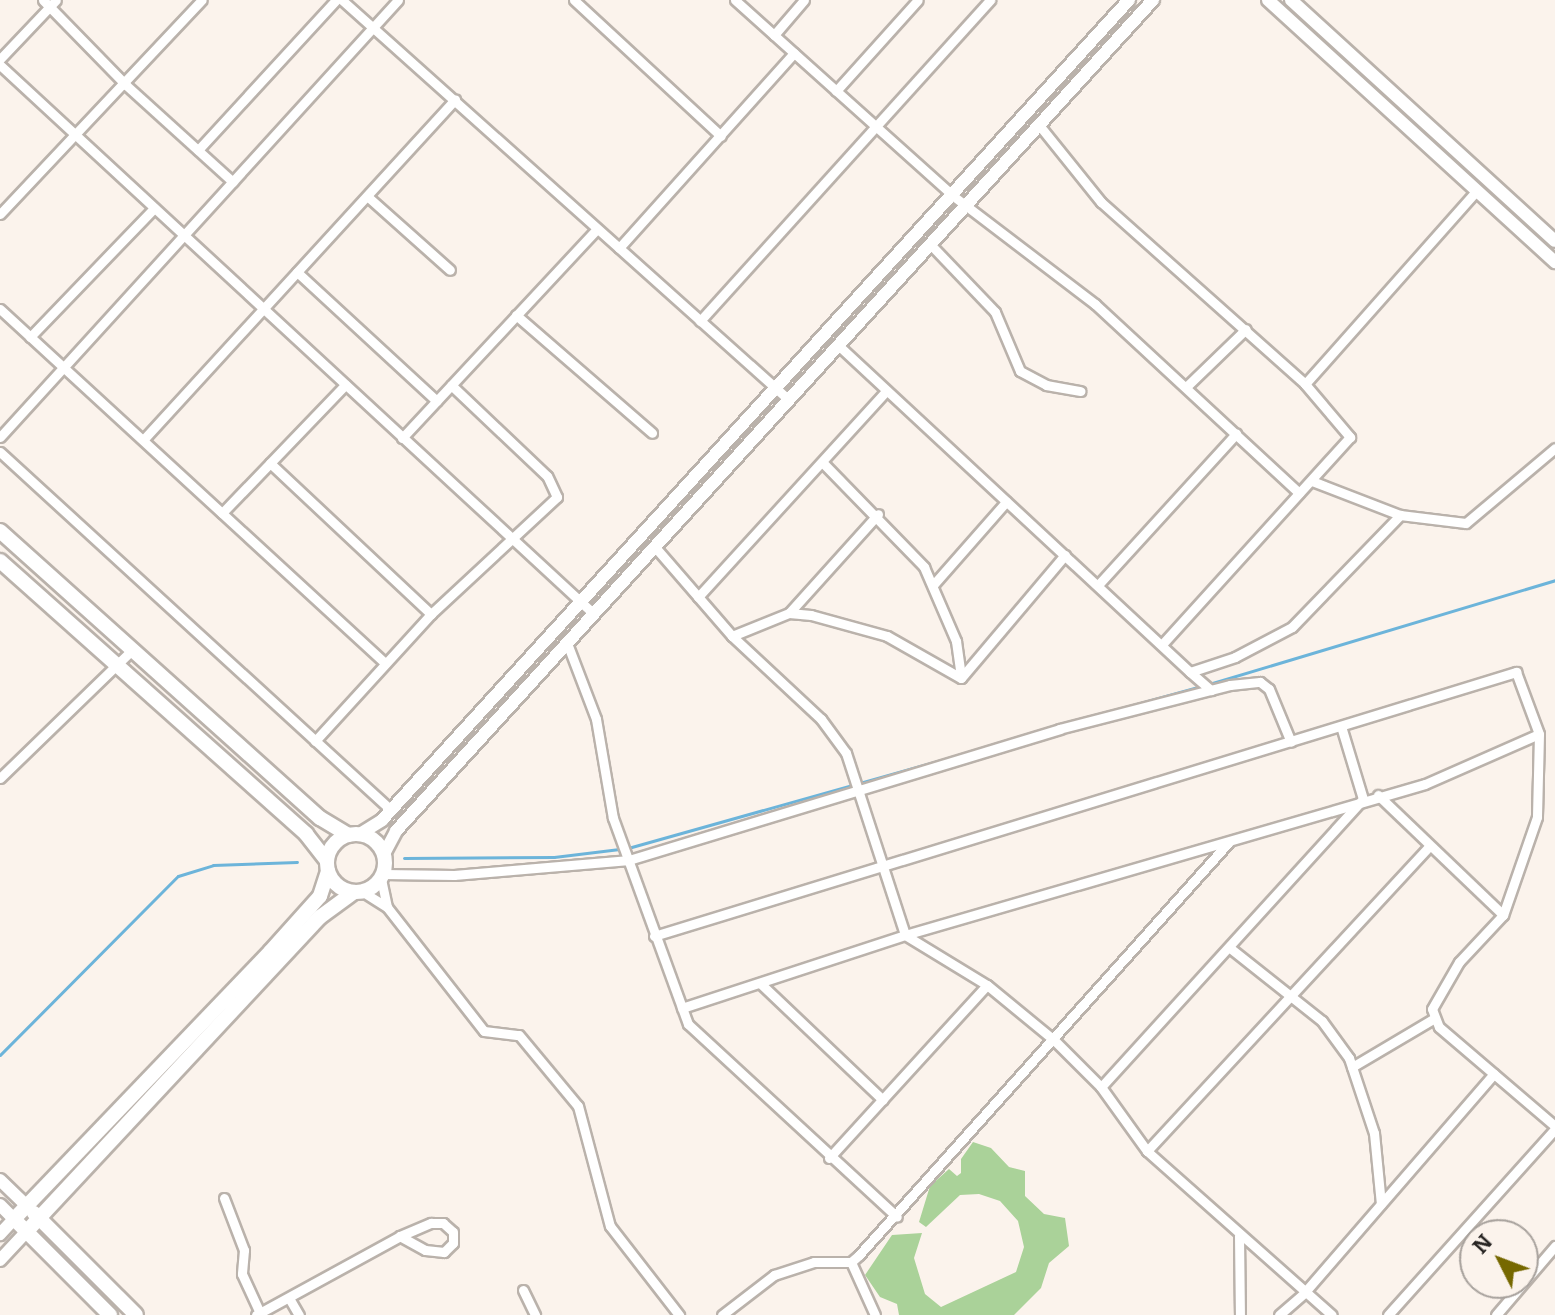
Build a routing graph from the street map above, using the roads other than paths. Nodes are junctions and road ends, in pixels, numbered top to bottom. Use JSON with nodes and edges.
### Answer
{"nodes":[{"id":1,"x":202,"y":0,"type":"edge"},
{"id":2,"x":336,"y":0,"type":"edge"},
{"id":3,"x":342,"y":0,"type":"edge"},
{"id":4,"x":398,"y":0,"type":"edge"},
{"id":5,"x":574,"y":0,"type":"edge"},
{"id":6,"x":735,"y":0,"type":"edge"},
{"id":7,"x":804,"y":0,"type":"edge"},
{"id":8,"x":918,"y":0,"type":"edge"},
{"id":9,"x":990,"y":0,"type":"edge"},
{"id":10,"x":1129,"y":0,"type":"edge"},
{"id":11,"x":1153,"y":0,"type":"edge"},
{"id":12,"x":1268,"y":0,"type":"edge"},
{"id":13,"x":1291,"y":0,"type":"edge"},
{"id":14,"x":50,"y":2,"type":"edge"},
{"id":15,"x":372,"y":28,"type":"junction"},
{"id":16,"x":774,"y":35,"type":"junction"},
{"id":17,"x":794,"y":53,"type":"junction"},
{"id":18,"x":0,"y":62,"type":"edge"},
{"id":19,"x":126,"y":85,"type":"junction"},
{"id":20,"x":836,"y":91,"type":"junction"},
{"id":21,"x":455,"y":99,"type":"junction"},
{"id":22,"x":1039,"y":125,"type":"junction"},
{"id":23,"x":875,"y":127,"type":"junction"},
{"id":24,"x":75,"y":134,"type":"junction"},
{"id":25,"x":721,"y":136,"type":"junction"},
{"id":26,"x":1454,"y":148,"type":"junction"},
{"id":27,"x":198,"y":150,"type":"junction"},
{"id":28,"x":1444,"y":160,"type":"junction"},
{"id":29,"x":1468,"y":161,"type":"junction"},
{"id":30,"x":1458,"y":173,"type":"junction"},
{"id":31,"x":233,"y":182,"type":"junction"},
{"id":32,"x":1477,"y":190,"type":"junction"},
{"id":33,"x":952,"y":195,"type":"junction"},
{"id":34,"x":367,"y":196,"type":"junction"},
{"id":35,"x":966,"y":206,"type":"junction"},
{"id":36,"x":154,"y":208,"type":"junction"},
{"id":37,"x":0,"y":214,"type":"edge"},
{"id":38,"x":597,"y":229,"type":"junction"},
{"id":39,"x":184,"y":235,"type":"junction"},
{"id":40,"x":1555,"y":241,"type":"edge"},
{"id":41,"x":930,"y":244,"type":"junction"},
{"id":42,"x":619,"y":248,"type":"junction"},
{"id":43,"x":1555,"y":262,"type":"edge"},
{"id":44,"x":450,"y":270,"type":"dead end"},
{"id":45,"x":297,"y":272,"type":"junction"},
{"id":46,"x":0,"y":309,"type":"edge"},
{"id":47,"x":263,"y":309,"type":"junction"},
{"id":48,"x":516,"y":315,"type":"junction"},
{"id":49,"x":700,"y":321,"type":"junction"},
{"id":50,"x":1246,"y":329,"type":"junction"},
{"id":51,"x":30,"y":337,"type":"junction"},
{"id":52,"x":838,"y":345,"type":"junction"},
{"id":53,"x":64,"y":368,"type":"junction"},
{"id":54,"x":1305,"y":384,"type":"junction"},
{"id":55,"x":345,"y":385,"type":"junction"},
{"id":56,"x":451,"y":385,"type":"junction"},
{"id":57,"x":1186,"y":387,"type":"junction"},
{"id":58,"x":775,"y":389,"type":"junction"},
{"id":59,"x":1080,"y":391,"type":"dead end"},
{"id":60,"x":885,"y":392,"type":"junction"},
{"id":61,"x":789,"y":400,"type":"junction"},
{"id":62,"x":437,"y":401,"type":"junction"},
{"id":63,"x":652,"y":433,"type":"dead end"},
{"id":64,"x":1236,"y":434,"type":"junction"},
{"id":65,"x":0,"y":437,"type":"edge"},
{"id":66,"x":402,"y":438,"type":"junction"},
{"id":67,"x":143,"y":440,"type":"junction"},
{"id":68,"x":1555,"y":448,"type":"edge"},
{"id":69,"x":0,"y":452,"type":"edge"},
{"id":70,"x":270,"y":463,"type":"junction"},
{"id":71,"x":824,"y":464,"type":"junction"},
{"id":72,"x":1312,"y":481,"type":"junction"},
{"id":73,"x":1299,"y":493,"type":"junction"},
{"id":74,"x":675,"y":499,"type":"junction"},
{"id":75,"x":1006,"y":502,"type":"junction"},
{"id":76,"x":689,"y":510,"type":"junction"},
{"id":77,"x":222,"y":513,"type":"junction"},
{"id":78,"x":878,"y":514,"type":"junction"},
{"id":79,"x":1400,"y":515,"type":"junction"},
{"id":80,"x":0,"y":531,"type":"edge"},
{"id":81,"x":511,"y":539,"type":"junction"},
{"id":82,"x":655,"y":547,"type":"junction"},
{"id":83,"x":1065,"y":555,"type":"junction"},
{"id":84,"x":0,"y":561,"type":"edge"},
{"id":85,"x":933,"y":585,"type":"junction"},
{"id":86,"x":1098,"y":585,"type":"junction"},
{"id":87,"x":698,"y":597,"type":"junction"},
{"id":88,"x":580,"y":603,"type":"junction"},
{"id":89,"x":789,"y":613,"type":"junction"},
{"id":90,"x":431,"y":614,"type":"junction"},
{"id":91,"x":594,"y":614,"type":"junction"},
{"id":92,"x":732,"y":636,"type":"junction"},
{"id":93,"x":567,"y":643,"type":"junction"},
{"id":94,"x":1163,"y":643,"type":"junction"},
{"id":95,"x":131,"y":651,"type":"junction"},
{"id":96,"x":385,"y":663,"type":"junction"},
{"id":97,"x":117,"y":667,"type":"junction"},
{"id":98,"x":1190,"y":672,"type":"junction"},
{"id":99,"x":961,"y":678,"type":"junction"},
{"id":100,"x":1210,"y":690,"type":"junction"},
{"id":101,"x":1341,"y":726,"type":"junction"},
{"id":102,"x":1539,"y":734,"type":"junction"},
{"id":103,"x":315,"y":741,"type":"junction"},
{"id":104,"x":1291,"y":742,"type":"junction"},
{"id":105,"x":0,"y":778,"type":"edge"},
{"id":106,"x":861,"y":791,"type":"junction"},
{"id":107,"x":1378,"y":795,"type":"junction"},
{"id":108,"x":1363,"y":799,"type":"junction"},
{"id":109,"x":391,"y":810,"type":"junction"},
{"id":110,"x":354,"y":835,"type":"junction"},
{"id":111,"x":1228,"y":842,"type":"junction"},
{"id":112,"x":1428,"y":848,"type":"junction"},
{"id":113,"x":384,"y":854,"type":"junction"},
{"id":114,"x":629,"y":860,"type":"junction"},
{"id":115,"x":327,"y":866,"type":"junction"},
{"id":116,"x":882,"y":867,"type":"junction"},
{"id":117,"x":382,"y":877,"type":"junction"},
{"id":118,"x":359,"y":892,"type":"junction"},
{"id":119,"x":387,"y":907,"type":"junction"},
{"id":120,"x":1503,"y":915,"type":"junction"},
{"id":121,"x":905,"y":935,"type":"junction"},
{"id":122,"x":654,"y":936,"type":"junction"},
{"id":123,"x":1230,"y":948,"type":"junction"},
{"id":124,"x":761,"y":984,"type":"junction"},
{"id":125,"x":987,"y":985,"type":"junction"},
{"id":126,"x":1293,"y":998,"type":"junction"},
{"id":127,"x":682,"y":1008,"type":"junction"},
{"id":128,"x":1433,"y":1019,"type":"junction"},
{"id":129,"x":1054,"y":1040,"type":"junction"},
{"id":130,"x":1352,"y":1067,"type":"junction"},
{"id":131,"x":1494,"y":1074,"type":"junction"},
{"id":132,"x":1101,"y":1087,"type":"junction"},
{"id":133,"x":883,"y":1100,"type":"junction"},
{"id":134,"x":1555,"y":1127,"type":"edge"},
{"id":135,"x":1147,"y":1151,"type":"junction"},
{"id":136,"x":829,"y":1158,"type":"junction"},
{"id":137,"x":0,"y":1180,"type":"edge"},
{"id":138,"x":224,"y":1198,"type":"dead end"},
{"id":139,"x":1381,"y":1204,"type":"junction"},
{"id":140,"x":0,"y":1205,"type":"edge"},
{"id":141,"x":27,"y":1206,"type":"junction"},
{"id":142,"x":897,"y":1217,"type":"junction"},
{"id":143,"x":39,"y":1218,"type":"junction"},
{"id":144,"x":14,"y":1219,"type":"junction"},
{"id":145,"x":27,"y":1231,"type":"junction"},
{"id":146,"x":0,"y":1234,"type":"edge"},
{"id":147,"x":1238,"y":1235,"type":"junction"},
{"id":148,"x":400,"y":1236,"type":"junction"},
{"id":149,"x":1555,"y":1246,"type":"edge"},
{"id":150,"x":0,"y":1260,"type":"edge"},
{"id":151,"x":851,"y":1262,"type":"junction"},
{"id":152,"x":523,"y":1290,"type":"dead end"},
{"id":153,"x":1304,"y":1293,"type":"junction"},
{"id":154,"x":289,"y":1298,"type":"junction"},
{"id":155,"x":258,"y":1314,"type":"edge"},
{"id":156,"x":1246,"y":1314,"type":"edge"},
{"id":157,"x":110,"y":1315,"type":"edge"},
{"id":158,"x":136,"y":1315,"type":"edge"},
{"id":159,"x":299,"y":1315,"type":"edge"},
{"id":160,"x":535,"y":1315,"type":"edge"},
{"id":161,"x":679,"y":1315,"type":"edge"},
{"id":162,"x":722,"y":1315,"type":"edge"},
{"id":163,"x":875,"y":1315,"type":"edge"},
{"id":164,"x":1279,"y":1315,"type":"edge"},
{"id":165,"x":1332,"y":1315,"type":"edge"},
{"id":166,"x":1388,"y":1315,"type":"edge"},
{"id":167,"x":1496,"y":1315,"type":"edge"}],
"edges":[{"from":1,"to":19,"type":"street"},
{"from":2,"to":27,"type":"street"},
{"from":3,"to":15,"type":"street"},
{"from":4,"to":15,"type":"street"},
{"from":5,"to":25,"type":"street"},
{"from":6,"to":16,"type":"street"},
{"from":7,"to":16,"type":"street"},
{"from":8,"to":20,"type":"street"},
{"from":9,"to":23,"type":"street"},
{"from":10,"to":33,"type":"main road"},
{"from":11,"to":22,"type":"main road"},
{"from":12,"to":28,"type":"main road"},
{"from":13,"to":26,"type":"main road"},
{"from":14,"to":18,"type":"street"},
{"from":14,"to":19,"type":"street"},
{"from":15,"to":21,"type":"street"},
{"from":15,"to":31,"type":"street"},
{"from":16,"to":17,"type":"street"},
{"from":17,"to":20,"type":"street"},
{"from":17,"to":25,"type":"street"},
{"from":18,"to":24,"type":"street"},
{"from":19,"to":24,"type":"street"},
{"from":19,"to":27,"type":"street"},
{"from":20,"to":23,"type":"street"},
{"from":21,"to":34,"type":"street"},
{"from":21,"to":38,"type":"street"},
{"from":22,"to":35,"type":"main road"},
{"from":22,"to":50,"type":"street"},
{"from":23,"to":33,"type":"street"},
{"from":23,"to":49,"type":"street"},
{"from":24,"to":36,"type":"street"},
{"from":24,"to":37,"type":"street"},
{"from":25,"to":42,"type":"street"},
{"from":26,"to":28,"type":"main road"},
{"from":26,"to":29,"type":"main road"},
{"from":27,"to":31,"type":"street"},
{"from":28,"to":30,"type":"main road"},
{"from":29,"to":30,"type":"main road"},
{"from":29,"to":40,"type":"main road"},
{"from":30,"to":32,"type":"main road"},
{"from":31,"to":39,"type":"street"},
{"from":32,"to":43,"type":"main road"},
{"from":32,"to":54,"type":"street"},
{"from":33,"to":35,"type":"street"},
{"from":33,"to":58,"type":"main road"},
{"from":34,"to":44,"type":"street"},
{"from":34,"to":45,"type":"street"},
{"from":35,"to":41,"type":"main road"},
{"from":35,"to":57,"type":"street"},
{"from":36,"to":39,"type":"street"},
{"from":36,"to":51,"type":"street"},
{"from":38,"to":42,"type":"street"},
{"from":38,"to":48,"type":"street"},
{"from":39,"to":47,"type":"street"},
{"from":39,"to":53,"type":"street"},
{"from":41,"to":52,"type":"main road"},
{"from":41,"to":59,"type":"street"},
{"from":42,"to":49,"type":"street"},
{"from":45,"to":47,"type":"street"},
{"from":45,"to":62,"type":"street"},
{"from":46,"to":51,"type":"street"},
{"from":47,"to":55,"type":"street"},
{"from":47,"to":67,"type":"street"},
{"from":48,"to":56,"type":"street"},
{"from":48,"to":63,"type":"street"},
{"from":49,"to":58,"type":"street"},
{"from":50,"to":54,"type":"street"},
{"from":50,"to":57,"type":"street"},
{"from":51,"to":53,"type":"street"},
{"from":52,"to":60,"type":"street"},
{"from":52,"to":61,"type":"main road"},
{"from":53,"to":65,"type":"street"},
{"from":53,"to":67,"type":"street"},
{"from":54,"to":72,"type":"street"},
{"from":55,"to":66,"type":"street"},
{"from":55,"to":70,"type":"street"},
{"from":56,"to":62,"type":"street"},
{"from":56,"to":81,"type":"street"},
{"from":57,"to":64,"type":"street"},
{"from":58,"to":61,"type":"street"},
{"from":58,"to":74,"type":"main road"},
{"from":60,"to":71,"type":"street"},
{"from":60,"to":75,"type":"street"},
{"from":61,"to":76,"type":"main road"},
{"from":62,"to":66,"type":"street"},
{"from":64,"to":73,"type":"street"},
{"from":64,"to":86,"type":"street"},
{"from":66,"to":81,"type":"street"},
{"from":67,"to":77,"type":"street"},
{"from":68,"to":79,"type":"street"},
{"from":69,"to":103,"type":"street"},
{"from":70,"to":77,"type":"street"},
{"from":70,"to":90,"type":"street"},
{"from":71,"to":78,"type":"street"},
{"from":71,"to":87,"type":"street"},
{"from":72,"to":73,"type":"street"},
{"from":72,"to":79,"type":"street"},
{"from":73,"to":94,"type":"street"},
{"from":74,"to":76,"type":"main road"},
{"from":74,"to":88,"type":"main road"},
{"from":75,"to":83,"type":"street"},
{"from":75,"to":85,"type":"street"},
{"from":76,"to":82,"type":"main road"},
{"from":77,"to":96,"type":"street"},
{"from":78,"to":85,"type":"street"},
{"from":78,"to":89,"type":"street"},
{"from":79,"to":98,"type":"street"},
{"from":80,"to":95,"type":"main road"},
{"from":81,"to":88,"type":"street"},
{"from":81,"to":90,"type":"street"},
{"from":82,"to":87,"type":"street"},
{"from":82,"to":91,"type":"main road"},
{"from":83,"to":86,"type":"street"},
{"from":83,"to":99,"type":"street"},
{"from":84,"to":97,"type":"main road"},
{"from":85,"to":99,"type":"street"},
{"from":86,"to":94,"type":"street"},
{"from":87,"to":92,"type":"street"},
{"from":88,"to":91,"type":"street"},
{"from":88,"to":109,"type":"main road"},
{"from":89,"to":92,"type":"street"},
{"from":89,"to":99,"type":"street"},
{"from":90,"to":96,"type":"street"},
{"from":91,"to":93,"type":"main road"},
{"from":92,"to":106,"type":"street"},
{"from":93,"to":113,"type":"main road"},
{"from":93,"to":114,"type":"street"},
{"from":94,"to":98,"type":"street"},
{"from":95,"to":97,"type":"street"},
{"from":95,"to":110,"type":"main road"},
{"from":96,"to":103,"type":"street"},
{"from":97,"to":105,"type":"street"},
{"from":97,"to":115,"type":"main road"},
{"from":98,"to":100,"type":"street"},
{"from":100,"to":104,"type":"street"},
{"from":100,"to":106,"type":"street"},
{"from":101,"to":102,"type":"street"},
{"from":101,"to":104,"type":"street"},
{"from":101,"to":108,"type":"street"},
{"from":102,"to":107,"type":"street"},
{"from":102,"to":120,"type":"street"},
{"from":103,"to":109,"type":"street"},
{"from":104,"to":116,"type":"street"},
{"from":106,"to":114,"type":"street"},
{"from":106,"to":116,"type":"street"},
{"from":107,"to":108,"type":"street"},
{"from":107,"to":112,"type":"street"},
{"from":108,"to":111,"type":"street"},
{"from":108,"to":123,"type":"street"},
{"from":109,"to":110,"type":"main road"},
{"from":110,"to":113,"type":"main road"},
{"from":110,"to":115,"type":"main road"},
{"from":111,"to":121,"type":"street"},
{"from":111,"to":129,"type":"street"},
{"from":112,"to":120,"type":"street"},
{"from":112,"to":126,"type":"street"},
{"from":113,"to":117,"type":"main road"},
{"from":114,"to":117,"type":"street"},
{"from":114,"to":122,"type":"street"},
{"from":115,"to":118,"type":"main road"},
{"from":115,"to":141,"type":"main road"},
{"from":116,"to":121,"type":"street"},
{"from":116,"to":122,"type":"street"},
{"from":117,"to":118,"type":"main road"},
{"from":117,"to":119,"type":"street"},
{"from":118,"to":119,"type":"street"},
{"from":118,"to":143,"type":"main road"},
{"from":119,"to":161,"type":"street"},
{"from":120,"to":128,"type":"street"},
{"from":121,"to":124,"type":"street"},
{"from":121,"to":125,"type":"street"},
{"from":122,"to":127,"type":"street"},
{"from":123,"to":126,"type":"street"},
{"from":123,"to":132,"type":"street"},
{"from":124,"to":127,"type":"street"},
{"from":124,"to":133,"type":"street"},
{"from":125,"to":129,"type":"street"},
{"from":125,"to":133,"type":"street"},
{"from":126,"to":130,"type":"street"},
{"from":126,"to":135,"type":"street"},
{"from":127,"to":136,"type":"street"},
{"from":128,"to":130,"type":"street"},
{"from":128,"to":131,"type":"street"},
{"from":129,"to":132,"type":"street"},
{"from":129,"to":142,"type":"street"},
{"from":130,"to":139,"type":"street"},
{"from":131,"to":134,"type":"street"},
{"from":131,"to":139,"type":"street"},
{"from":132,"to":135,"type":"street"},
{"from":133,"to":136,"type":"street"},
{"from":134,"to":166,"type":"street"},
{"from":135,"to":147,"type":"street"},
{"from":136,"to":142,"type":"street"},
{"from":137,"to":141,"type":"main road"},
{"from":138,"to":155,"type":"street"},
{"from":139,"to":153,"type":"street"},
{"from":140,"to":144,"type":"main road"},
{"from":141,"to":143,"type":"main road"},
{"from":141,"to":144,"type":"main road"},
{"from":142,"to":151,"type":"street"},
{"from":143,"to":145,"type":"main road"},
{"from":143,"to":158,"type":"main road"},
{"from":144,"to":145,"type":"main road"},
{"from":144,"to":146,"type":"main road"},
{"from":145,"to":150,"type":"main road"},
{"from":145,"to":157,"type":"main road"},
{"from":147,"to":153,"type":"street"},
{"from":147,"to":156,"type":"street"},
{"from":148,"to":148,"type":"street"},
{"from":148,"to":154,"type":"street"},
{"from":149,"to":167,"type":"street"},
{"from":151,"to":162,"type":"street"},
{"from":151,"to":163,"type":"street"},
{"from":152,"to":160,"type":"street"},
{"from":153,"to":164,"type":"street"},
{"from":153,"to":165,"type":"street"},
{"from":154,"to":155,"type":"street"},
{"from":154,"to":159,"type":"street"}]}
